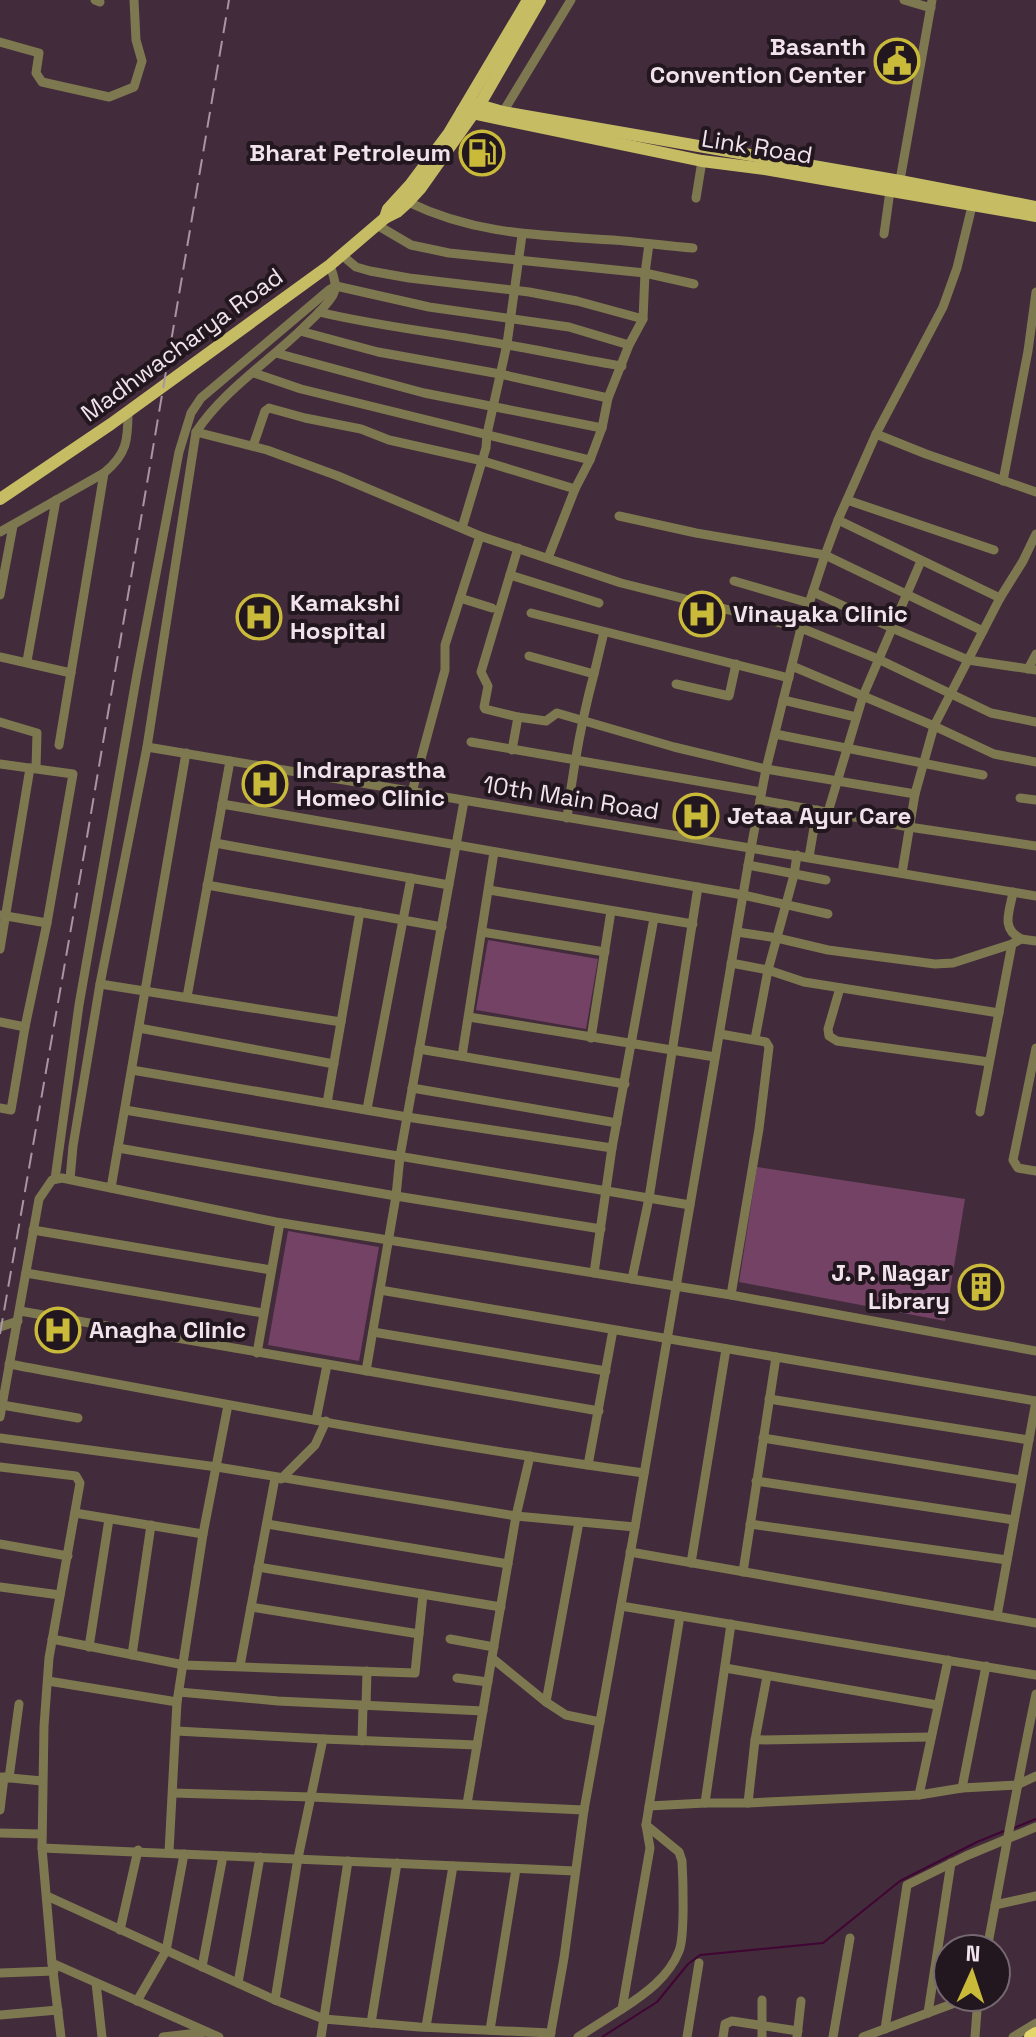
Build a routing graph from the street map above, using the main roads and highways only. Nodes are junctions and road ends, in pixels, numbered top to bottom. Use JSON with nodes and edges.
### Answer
{"nodes":[{"id":1,"x":528,"y":0,"type":"edge"},
{"id":2,"x":540,"y":0,"type":"edge"},
{"id":3,"x":470,"y":108,"type":"junction"},
{"id":4,"x":896,"y":188,"type":"junction"},
{"id":5,"x":973,"y":200,"type":"junction"},
{"id":6,"x":1036,"y":207,"type":"edge"},
{"id":7,"x":1036,"y":216,"type":"edge"},
{"id":8,"x":381,"y":222,"type":"junction"},
{"id":9,"x":0,"y":499,"type":"edge"},
{"id":10,"x":1036,"y":2034,"type":"edge"},
{"id":11,"x":1031,"y":2037,"type":"edge"}],
"edges":[{"from":1,"to":3,"type":"main road","name":"Madhwacharya Road"},
{"from":2,"to":3,"type":"main road","name":"Madhwacharya Road"},
{"from":3,"to":4,"type":"main road"},
{"from":3,"to":4,"type":"main road","name":"Link Road"},
{"from":3,"to":8,"type":"main road","name":"Madhwacharya Road"},
{"from":3,"to":8,"type":"main road","name":"Madhwacharya Road"},
{"from":4,"to":5,"type":"main road","name":"Link Road"},
{"from":5,"to":6,"type":"main road"},
{"from":5,"to":7,"type":"main road","name":"Link Road"},
{"from":8,"to":9,"type":"main road","name":"Madhwacharya Road"},
{"from":10,"to":11,"type":"highway"}]}
